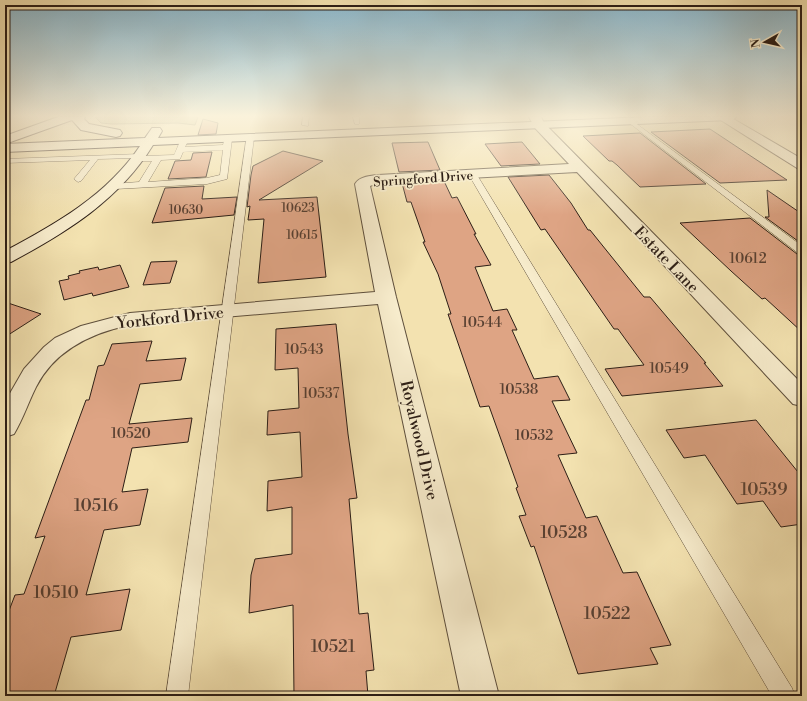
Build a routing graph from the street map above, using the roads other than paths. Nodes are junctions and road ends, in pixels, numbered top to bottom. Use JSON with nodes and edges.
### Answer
{"nodes":[{"id":1,"x":145,"y":150,"type":"edge"},
{"id":2,"x":180,"y":150,"type":"edge"},
{"id":3,"x":226,"y":150,"type":"edge"},
{"id":4,"x":248,"y":150,"type":"edge"},
{"id":5,"x":564,"y":150,"type":"edge"},
{"id":6,"x":668,"y":150,"type":"edge"},
{"id":7,"x":776,"y":150,"type":"edge"},
{"id":8,"x":96,"y":157,"type":"junction"},
{"id":9,"x":140,"y":157,"type":"junction"},
{"id":10,"x":158,"y":158,"type":"junction"},
{"id":11,"x":5,"y":161,"type":"edge"},
{"id":12,"x":802,"y":165,"type":"edge"},
{"id":13,"x":581,"y":168,"type":"junction"},
{"id":14,"x":474,"y":174,"type":"junction"},
{"id":15,"x":78,"y":179,"type":"dead end"},
{"id":16,"x":142,"y":184,"type":"junction"},
{"id":17,"x":362,"y":184,"type":"joint"},
{"id":18,"x":115,"y":186,"type":"junction"},
{"id":19,"x":802,"y":251,"type":"edge"},
{"id":20,"x":5,"y":258,"type":"edge"},
{"id":21,"x":386,"y":297,"type":"junction"},
{"id":22,"x":226,"y":311,"type":"junction"},
{"id":23,"x":802,"y":398,"type":"edge"},
{"id":24,"x":5,"y":428,"type":"edge"},
{"id":25,"x":177,"y":696,"type":"edge"},
{"id":26,"x":480,"y":696,"type":"edge"},
{"id":27,"x":784,"y":696,"type":"edge"}],
"edges":[{"from":1,"to":9,"type":"street"},
{"from":2,"to":10,"type":"lane"},
{"from":3,"to":16,"type":"lane"},
{"from":4,"to":22,"type":"lane"},
{"from":5,"to":13,"type":"street","name":"Estate Lane"},
{"from":6,"to":19,"type":"lane"},
{"from":7,"to":12,"type":"street"},
{"from":8,"to":9,"type":"lane"},
{"from":8,"to":11,"type":"lane"},
{"from":8,"to":15,"type":"lane"},
{"from":9,"to":10,"type":"lane"},
{"from":9,"to":18,"type":"street"},
{"from":10,"to":16,"type":"lane"},
{"from":13,"to":14,"type":"street","name":"Springford Drive"},
{"from":13,"to":23,"type":"street","name":"Estate Lane"},
{"from":14,"to":17,"type":"street","name":"Springford Drive"},
{"from":14,"to":27,"type":"lane"},
{"from":16,"to":18,"type":"lane"},
{"from":17,"to":21,"type":"street","name":"Royalwood Drive"},
{"from":18,"to":20,"type":"street"},
{"from":21,"to":22,"type":"street","name":"Yorkford Drive"},
{"from":21,"to":26,"type":"street","name":"Royalwood Drive"},
{"from":22,"to":24,"type":"street","name":"Yorkford Drive"},
{"from":22,"to":25,"type":"lane"}]}
